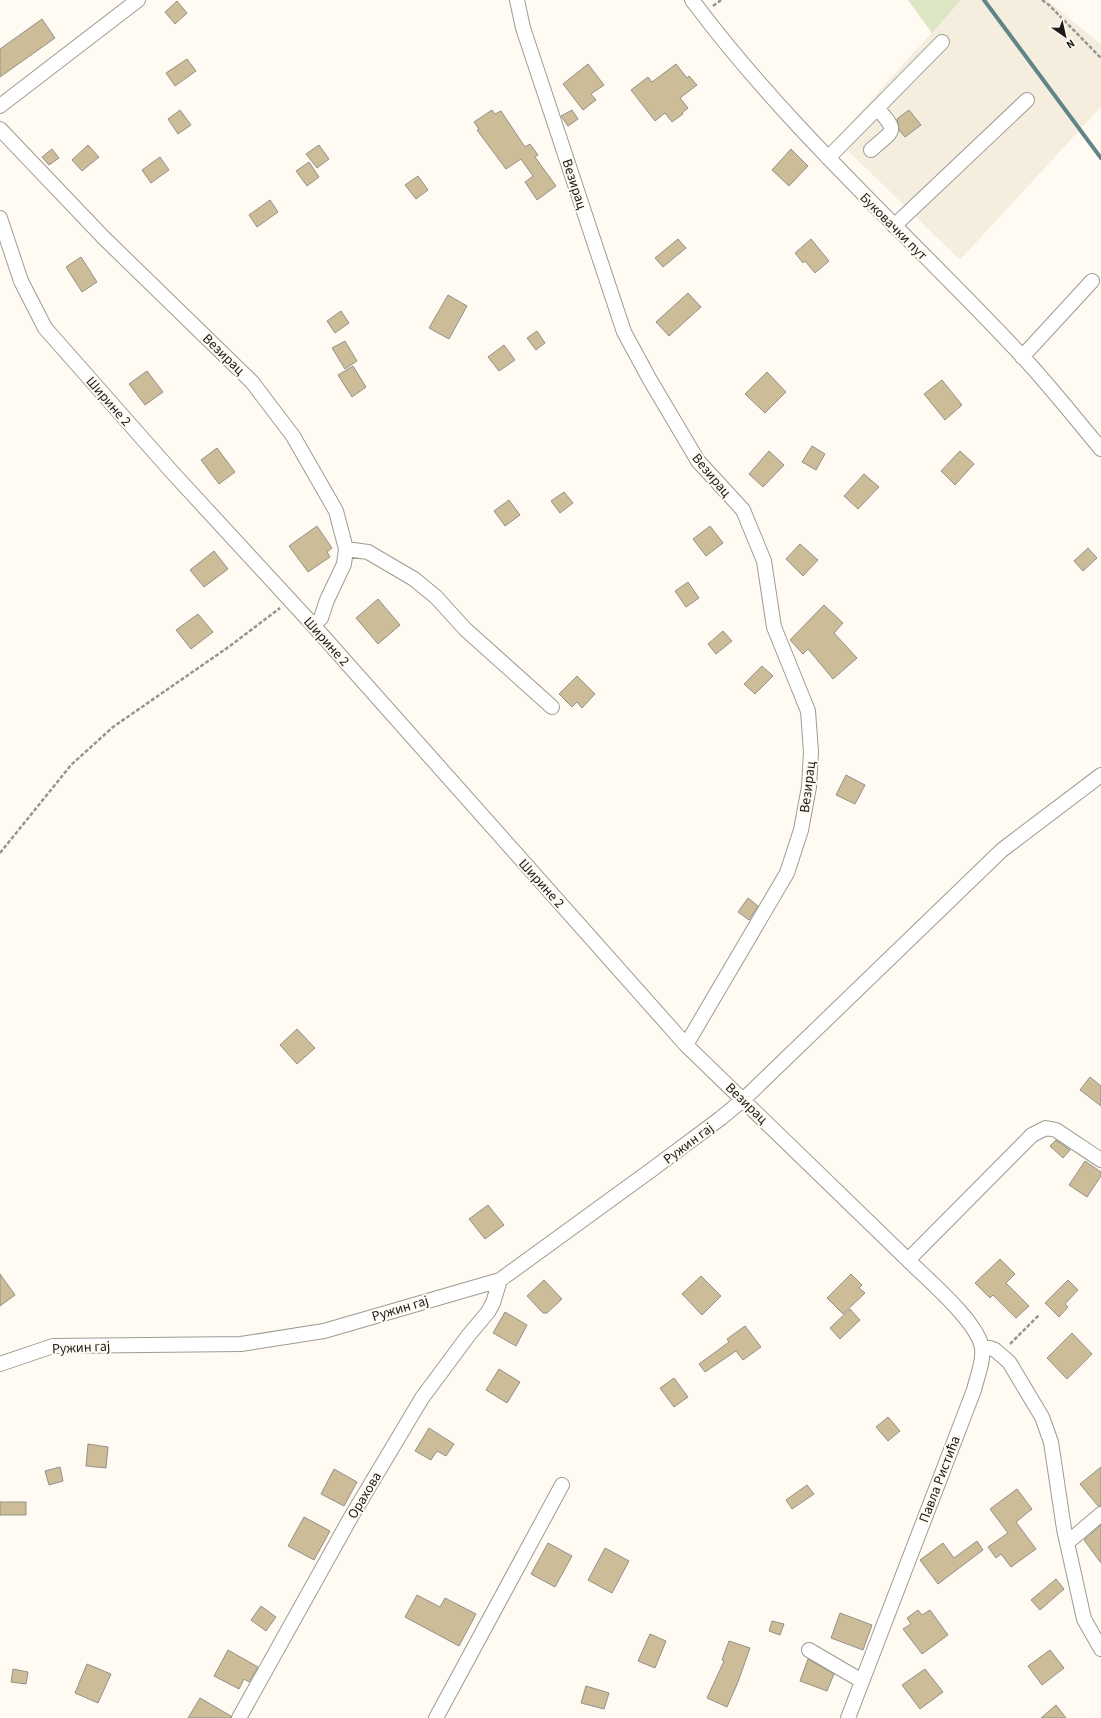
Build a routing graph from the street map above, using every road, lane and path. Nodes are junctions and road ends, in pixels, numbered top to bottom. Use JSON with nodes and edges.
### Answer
{"nodes":[{"id":1,"x":138,"y":0,"type":"edge"},
{"id":2,"x":518,"y":0,"type":"edge"},
{"id":3,"x":692,"y":0,"type":"edge"},
{"id":4,"x":1042,"y":0,"type":"edge"},
{"id":5,"x":942,"y":42,"type":"dead end"},
{"id":6,"x":1101,"y":58,"type":"edge"},
{"id":7,"x":1027,"y":100,"type":"dead end"},
{"id":8,"x":0,"y":106,"type":"edge"},
{"id":9,"x":876,"y":108,"type":"junction"},
{"id":10,"x":0,"y":129,"type":"edge"},
{"id":11,"x":871,"y":150,"type":"dead end"},
{"id":12,"x":828,"y":158,"type":"junction"},
{"id":13,"x":0,"y":218,"type":"edge"},
{"id":14,"x":894,"y":226,"type":"junction"},
{"id":15,"x":1092,"y":281,"type":"dead end"},
{"id":16,"x":1022,"y":356,"type":"junction"},
{"id":17,"x":1101,"y":449,"type":"edge"},
{"id":18,"x":346,"y":549,"type":"junction"},
{"id":19,"x":290,"y":601,"type":"junction"},
{"id":20,"x":313,"y":625,"type":"junction"},
{"id":21,"x":552,"y":707,"type":"dead end"},
{"id":22,"x":1101,"y":775,"type":"edge"},
{"id":23,"x":0,"y":853,"type":"edge"},
{"id":24,"x":686,"y":1045,"type":"junction"},
{"id":25,"x":744,"y":1099,"type":"junction"},
{"id":26,"x":1101,"y":1160,"type":"edge"},
{"id":27,"x":908,"y":1260,"type":"junction"},
{"id":28,"x":500,"y":1280,"type":"junction"},
{"id":29,"x":1039,"y":1315,"type":"dead end"},
{"id":30,"x":982,"y":1348,"type":"junction"},
{"id":31,"x":1000,"y":1354,"type":"junction"},
{"id":32,"x":0,"y":1364,"type":"edge"},
{"id":33,"x":562,"y":1485,"type":"dead end"},
{"id":34,"x":1101,"y":1514,"type":"edge"},
{"id":35,"x":1067,"y":1543,"type":"junction"},
{"id":36,"x":1101,"y":1649,"type":"edge"},
{"id":37,"x":809,"y":1650,"type":"dead end"},
{"id":38,"x":862,"y":1681,"type":"junction"},
{"id":39,"x":239,"y":1718,"type":"edge"},
{"id":40,"x":436,"y":1718,"type":"edge"},
{"id":41,"x":848,"y":1718,"type":"edge"}],
"edges":[{"from":1,"to":8,"type":"street"},
{"from":2,"to":24,"type":"street","name":"Везирац"},
{"from":3,"to":12,"type":"street","name":"Буковачки пут"},
{"from":4,"to":6,"type":"path"},
{"from":5,"to":9,"type":"street"},
{"from":7,"to":14,"type":"street"},
{"from":9,"to":11,"type":"street"},
{"from":9,"to":12,"type":"street"},
{"from":10,"to":18,"type":"street","name":"Везирац"},
{"from":12,"to":14,"type":"street","name":"Буковачки пут"},
{"from":13,"to":19,"type":"street","name":"Ширине 2"},
{"from":14,"to":16,"type":"street","name":"Буковачки пут"},
{"from":15,"to":16,"type":"street"},
{"from":16,"to":17,"type":"street","name":"Буковачки пут"},
{"from":18,"to":20,"type":"street","name":"Везирац"},
{"from":18,"to":21,"type":"street"},
{"from":19,"to":20,"type":"street","name":"Ширине 2"},
{"from":19,"to":23,"type":"path"},
{"from":20,"to":24,"type":"street","name":"Ширине 2"},
{"from":22,"to":25,"type":"street","name":"Ружин гај"},
{"from":24,"to":25,"type":"street","name":"Везирац"},
{"from":25,"to":27,"type":"street","name":"Везирац"},
{"from":25,"to":28,"type":"street","name":"Ружин гај"},
{"from":26,"to":27,"type":"street"},
{"from":27,"to":30,"type":"street","name":"Павла Ристића"},
{"from":28,"to":32,"type":"street","name":"Ружин гај"},
{"from":28,"to":39,"type":"street","name":"Орахова"},
{"from":29,"to":31,"type":"path"},
{"from":30,"to":31,"type":"street"},
{"from":30,"to":38,"type":"street","name":"Павла Ристића"},
{"from":31,"to":35,"type":"street"},
{"from":33,"to":40,"type":"street"},
{"from":34,"to":35,"type":"street"},
{"from":35,"to":36,"type":"street"},
{"from":37,"to":38,"type":"street"},
{"from":38,"to":41,"type":"street","name":"Павла Ристића"}]}
